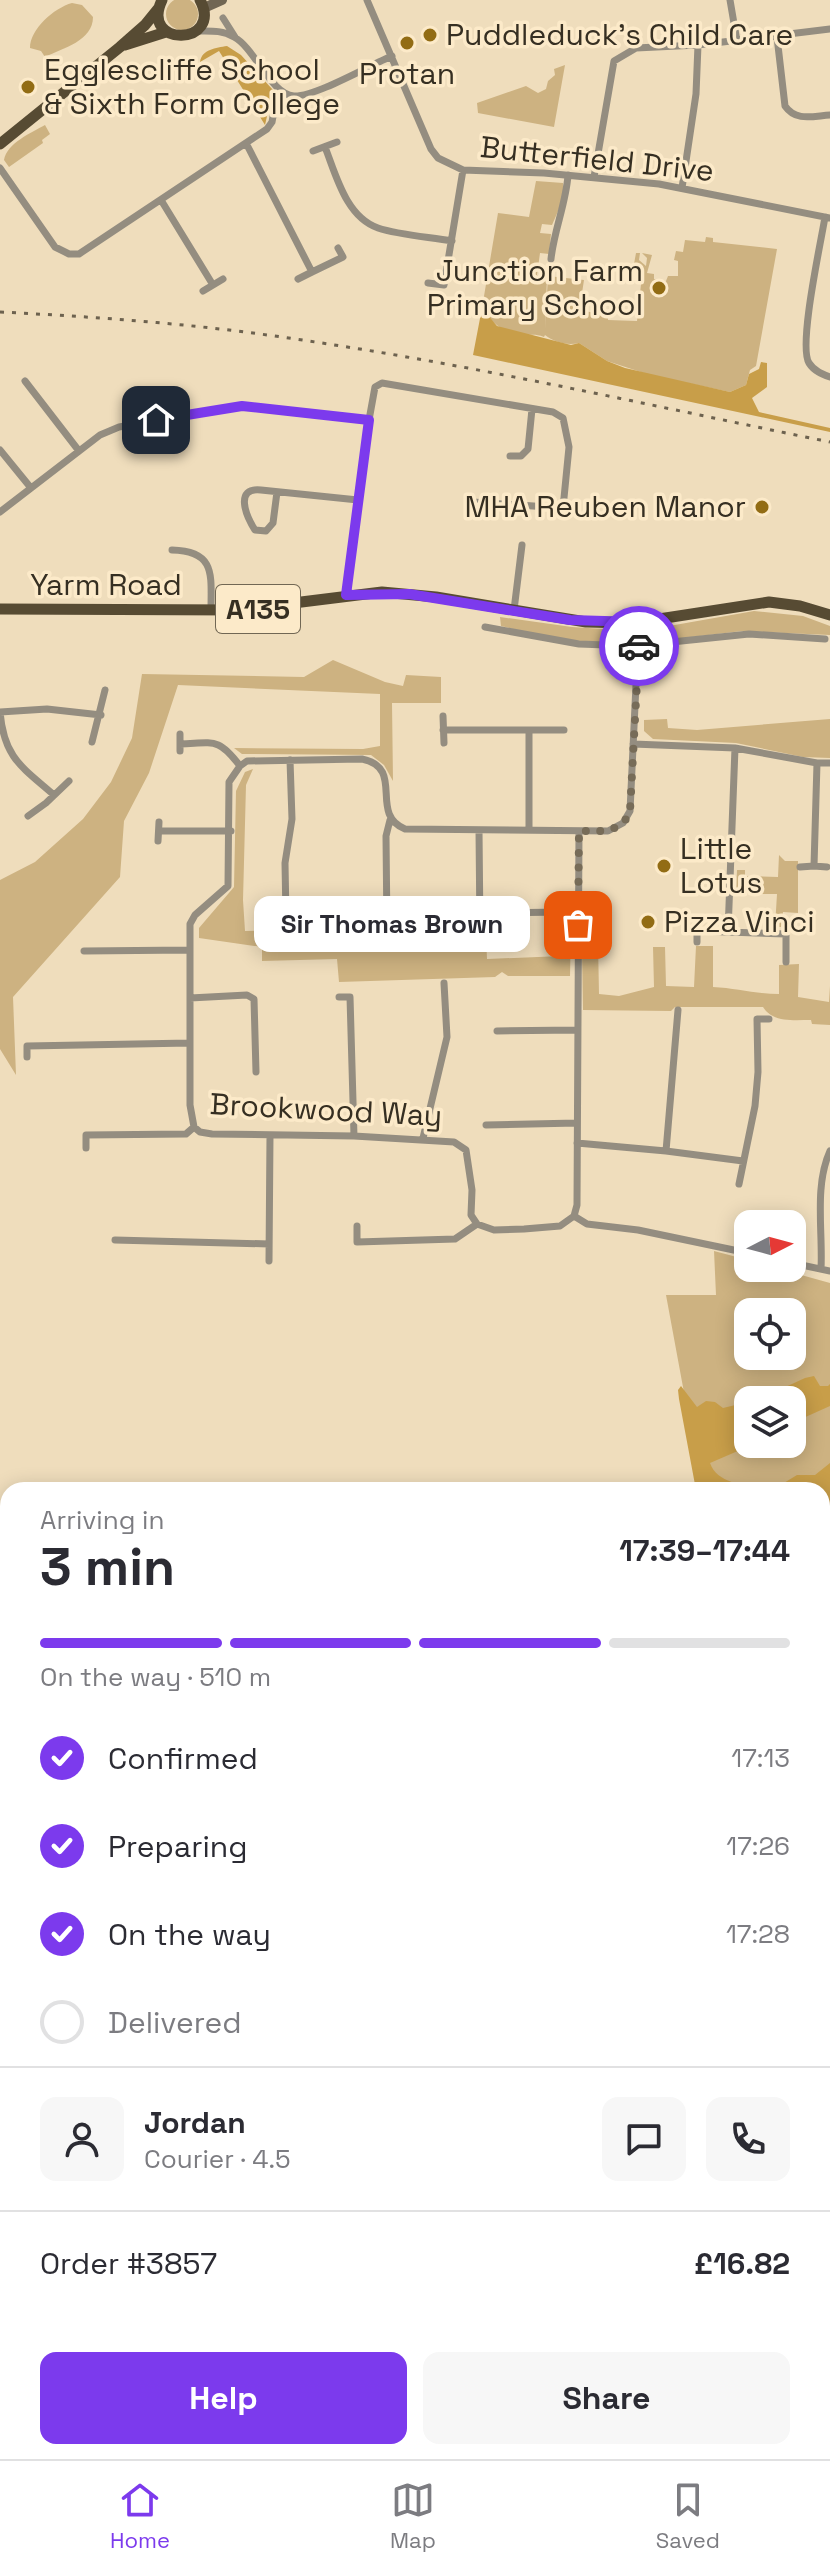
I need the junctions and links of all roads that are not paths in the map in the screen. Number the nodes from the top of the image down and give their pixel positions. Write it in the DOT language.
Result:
graph roads {
  1 [pos="222,0"];
  2 [pos="367,0"];
  3 [pos="730,0"];
  4 [pos="160,2"];
  5 [pos="203,8"];
  6 [pos="223,18"];
  7 [pos="830,29"];
  8 [pos="218,30"];
  9 [pos="197,31"];
  10 [pos="166,32"];
  11 [pos="235,37"];
  12 [pos="777,37"];
  13 [pos="737,41"];
  14 [pos="698,45"];
  15 [pos="120,47"];
  16 [pos="392,56"];
  17 [pos="278,89"];
  18 [pos="830,115"];
  19 [pos="337,142"];
  20 [pos="246,143"];
  21 [pos="0,144"];
  22 [pos="325,147"];
  23 [pos="313,151"];
  24 [pos="0,168"];
  25 [pos="463,170"];
  26 [pos="568,175"];
  27 [pos="594,177"];
  28 [pos="4,182"];
  29 [pos="682,188"];
  30 [pos="161,200"];
  31 [pos="827,217"];
  32 [pos="543,228"];
  33 [pos="555,230"];
  34 [pos="452,241"];
  35 [pos="338,248"];
  36 [pos="352,254"];
  37 [pos="343,257"];
  38 [pos="551,259"];
  39 [pos="312,272"];
  40 [pos="223,279"];
  41 [pos="298,279"];
  42 [pos="428,283"];
  43 [pos="213,285"];
  44 [pos="203,291"];
  45 [pos="830,377"];
  46 [pos="25,381"];
  47 [pos="532,409"];
  48 [pos="369,420"];
  49 [pos="0,450"];
  50 [pos="79,451"];
  51 [pos="510,456"];
  52 [pos="31,488"];
  53 [pos="277,492"];
  54 [pos="358,500"];
  55 [pos="473,502"];
  56 [pos="0,512"];
  57 [pos="522,545"];
  58 [pos="172,550"];
  59 [pos="346,595"];
  60 [pos="0,609"];
  61 [pos="211,610"];
  62 [pos="514,610"];
  63 [pos="830,615"];
  64 [pos="639,622"];
  65 [pos="485,627"];
  66 [pos="825,639"];
  67 [pos="639,647"];
  68 [pos="105,690"];
  69 [pos="0,712"];
  70 [pos="101,715"];
  71 [pos="443,716"];
  72 [pos="443,730"];
  73 [pos="529,730"];
  74 [pos="564,730"];
  75 [pos="180,734"];
  76 [pos="92,742"];
  77 [pos="444,743"];
  78 [pos="633,744"];
  79 [pos="735,748"];
  80 [pos="290,760"];
  81 [pos="817,763"];
  82 [pos="830,763"];
  83 [pos="240,766"];
  84 [pos="69,781"];
  85 [pos="54,795"];
  86 [pos="28,816"];
  87 [pos="159,822"];
  88 [pos="393,823"];
  89 [pos="479,830"];
  90 [pos="529,830"];
  91 [pos="159,831"];
  92 [pos="231,831"];
  93 [pos="579,831"];
  94 [pos="158,841"];
  95 [pos="814,866"];
  96 [pos="800,867"];
  97 [pos="827,867"];
  98 [pos="565,899"];
  99 [pos="565,912"];
  100 [pos="480,913"];
  101 [pos="286,917"];
  102 [pos="566,925"];
  103 [pos="387,931"];
  104 [pos="480,932"];
  105 [pos="728,932"];
  106 [pos="99,941"];
  107 [pos="697,942"];
  108 [pos="189,950"];
  109 [pos="84,951"];
  110 [pos="99,951"];
  111 [pos="786,962"];
  112 [pos="444,983"];
  113 [pos="339,997"];
  114 [pos="190,998"];
  115 [pos="678,1010"];
  116 [pos="769,1019"];
  117 [pos="666,1021"];
  118 [pos="677,1023"];
  119 [pos="577,1030"];
  120 [pos="497,1031"];
  121 [pos="190,1043"];
  122 [pos="27,1057"];
  123 [pos="256,1072"];
  124 [pos="577,1123"];
  125 [pos="486,1125"];
  126 [pos="194,1127"];
  127 [pos="270,1135"];
  128 [pos="354,1136"];
  129 [pos="423,1138"];
  130 [pos="577,1143"];
  131 [pos="86,1148"];
  132 [pos="666,1151"];
  133 [pos="830,1151"];
  134 [pos="743,1161"];
  135 [pos="739,1184"];
  136 [pos="826,1191"];
  137 [pos="574,1216"];
  138 [pos="477,1224"];
  139 [pos="357,1226"];
  140 [pos="126,1229"];
  141 [pos="115,1240"];
  142 [pos="125,1240"];
  143 [pos="269,1244"];
  144 [pos="734,1250"];
  145 [pos="269,1261"];
  146 [pos="806,1266"];
  147 [pos="821,1269"];
  148 [pos="830,1271"];
  1 -- 5 [label="street"];
  2 -- 16 [label="street, Butterfield Drive"];
  3 -- 13 [label="street"];
  4 -- 10 [label="main road"];
  4 -- 15 [label="main road"];
  5 -- 8 [label="street"];
  5 -- 9 [label="main road"];
  6 -- 11 [label="street"];
  7 -- 12 [label="street"];
  8 -- 9 [label="street"];
  8 -- 11 [label="street"];
  9 -- 10 [label="main road"];
  10 -- 15 [label="main road"];
  11 -- 17 [label="street"];
  12 -- 13 [label="street"];
  12 -- 18 [label="street"];
  13 -- 14 [label="street"];
  14 -- 27 [label="street"];
  14 -- 29 [label="street"];
  15 -- 21 [label="main road"];
  16 -- 17 [label="street"];
  16 -- 25 [label="street, Butterfield Drive"];
  17 -- 20 [label="street"];
  19 -- 22 [label="street"];
  20 -- 30 [label="street"];
  20 -- 39 [label="street"];
  22 -- 23 [label="street"];
  22 -- 34 [label="street"];
  24 -- 28 [label="street"];
  25 -- 26 [label="street, Butterfield Drive"];
  25 -- 34 [label="street"];
  26 -- 27 [label="street, Butterfield Drive"];
  26 -- 33 [label="street"];
  27 -- 29 [label="street, Butterfield Drive"];
  28 -- 30 [label="street"];
  29 -- 31 [label="street, Butterfield Drive"];
  30 -- 43 [label="street"];
  31 -- 45 [label="street"];
  32 -- 33 [label="street"];
  33 -- 38 [label="street"];
  34 -- 42 [label="street"];
  35 -- 37 [label="street"];
  36 -- 37 [label="street"];
  37 -- 39 [label="street"];
  39 -- 41 [label="street"];
  40 -- 43 [label="street"];
  43 -- 44 [label="street"];
  46 -- 50 [label="street"];
  47 -- 48 [label="street"];
  47 -- 51 [label="street"];
  47 -- 55 [label="street"];
  48 -- 50 [label="street"];
  48 -- 54 [label="street"];
  49 -- 52 [label="street"];
  50 -- 52 [label="street"];
  52 -- 56 [label="street"];
  53 -- 53 [label="street"];
  53 -- 54 [label="street"];
  54 -- 59 [label="street"];
  57 -- 62 [label="street"];
  58 -- 61 [label="street"];
  59 -- 61 [label="main road, Yarm Road / A135"];
  59 -- 62 [label="main road, Yarm Road / A135"];
  60 -- 61 [label="main road, Yarm Road / A135"];
  62 -- 64 [label="main road, Yarm Road / A135"];
  63 -- 64 [label="main road, Yarm Road / A135"];
  64 -- 67 [label="street"];
  65 -- 67 [label="street"];
  66 -- 67 [label="street"];
  67 -- 78 [label="street"];
  68 -- 70 [label="street"];
  69 -- 70 [label="street"];
  69 -- 85 [label="street"];
  70 -- 76 [label="street"];
  71 -- 72 [label="street"];
  72 -- 73 [label="street"];
  72 -- 77 [label="street"];
  73 -- 74 [label="street"];
  73 -- 90 [label="street"];
  75 -- 83 [label="street"];
  78 -- 79 [label="street"];
  78 -- 93 [label="street"];
  79 -- 81 [label="street"];
  79 -- 105 [label="street"];
  80 -- 83 [label="street"];
  80 -- 88 [label="street"];
  80 -- 101 [label="street"];
  81 -- 82 [label="street"];
  81 -- 95 [label="street"];
  83 -- 92 [label="street"];
  84 -- 85 [label="street"];
  85 -- 86 [label="street"];
  87 -- 91 [label="street"];
  88 -- 89 [label="street"];
  88 -- 103 [label="street"];
  89 -- 90 [label="street"];
  89 -- 100 [label="street"];
  90 -- 93 [label="street"];
  91 -- 92 [label="street"];
  91 -- 94 [label="street"];
  92 -- 108 [label="street"];
  93 -- 119 [label="street"];
  95 -- 96 [label="street"];
  95 -- 97 [label="street"];
  98 -- 99 [label="street"];
  99 -- 100 [label="street"];
  99 -- 102 [label="street"];
  100 -- 104 [label="street"];
  105 -- 107 [label="street"];
  105 -- 111 [label="street"];
  106 -- 110 [label="street"];
  108 -- 110 [label="street"];
  108 -- 114 [label="street"];
  109 -- 110 [label="street"];
  112 -- 129 [label="street"];
  113 -- 128 [label="street"];
  114 -- 121 [label="street"];
  114 -- 123 [label="street"];
  115 -- 118 [label="street"];
  116 -- 134 [label="street"];
  117 -- 118 [label="street"];
  118 -- 132 [label="street"];
  119 -- 120 [label="street"];
  119 -- 124 [label="street"];
  121 -- 122 [label="street"];
  121 -- 126 [label="street"];
  124 -- 125 [label="street"];
  124 -- 130 [label="street"];
  126 -- 127 [label="street, Brookwood Way"];
  126 -- 131 [label="street"];
  127 -- 128 [label="street, Brookwood Way"];
  127 -- 143 [label="street"];
  128 -- 129 [label="street, Brookwood Way"];
  129 -- 138 [label="street, Brookwood Way"];
  130 -- 132 [label="street"];
  130 -- 137 [label="street"];
  132 -- 134 [label="street"];
  133 -- 136 [label="street"];
  134 -- 135 [label="street"];
  136 -- 147 [label="street"];
  137 -- 138 [label="street"];
  137 -- 144 [label="street"];
  138 -- 139 [label="street"];
  140 -- 142 [label="street"];
  141 -- 142 [label="street"];
  142 -- 143 [label="street"];
  143 -- 145 [label="street"];
  146 -- 147 [label="street"];
  147 -- 148 [label="street"];
}
